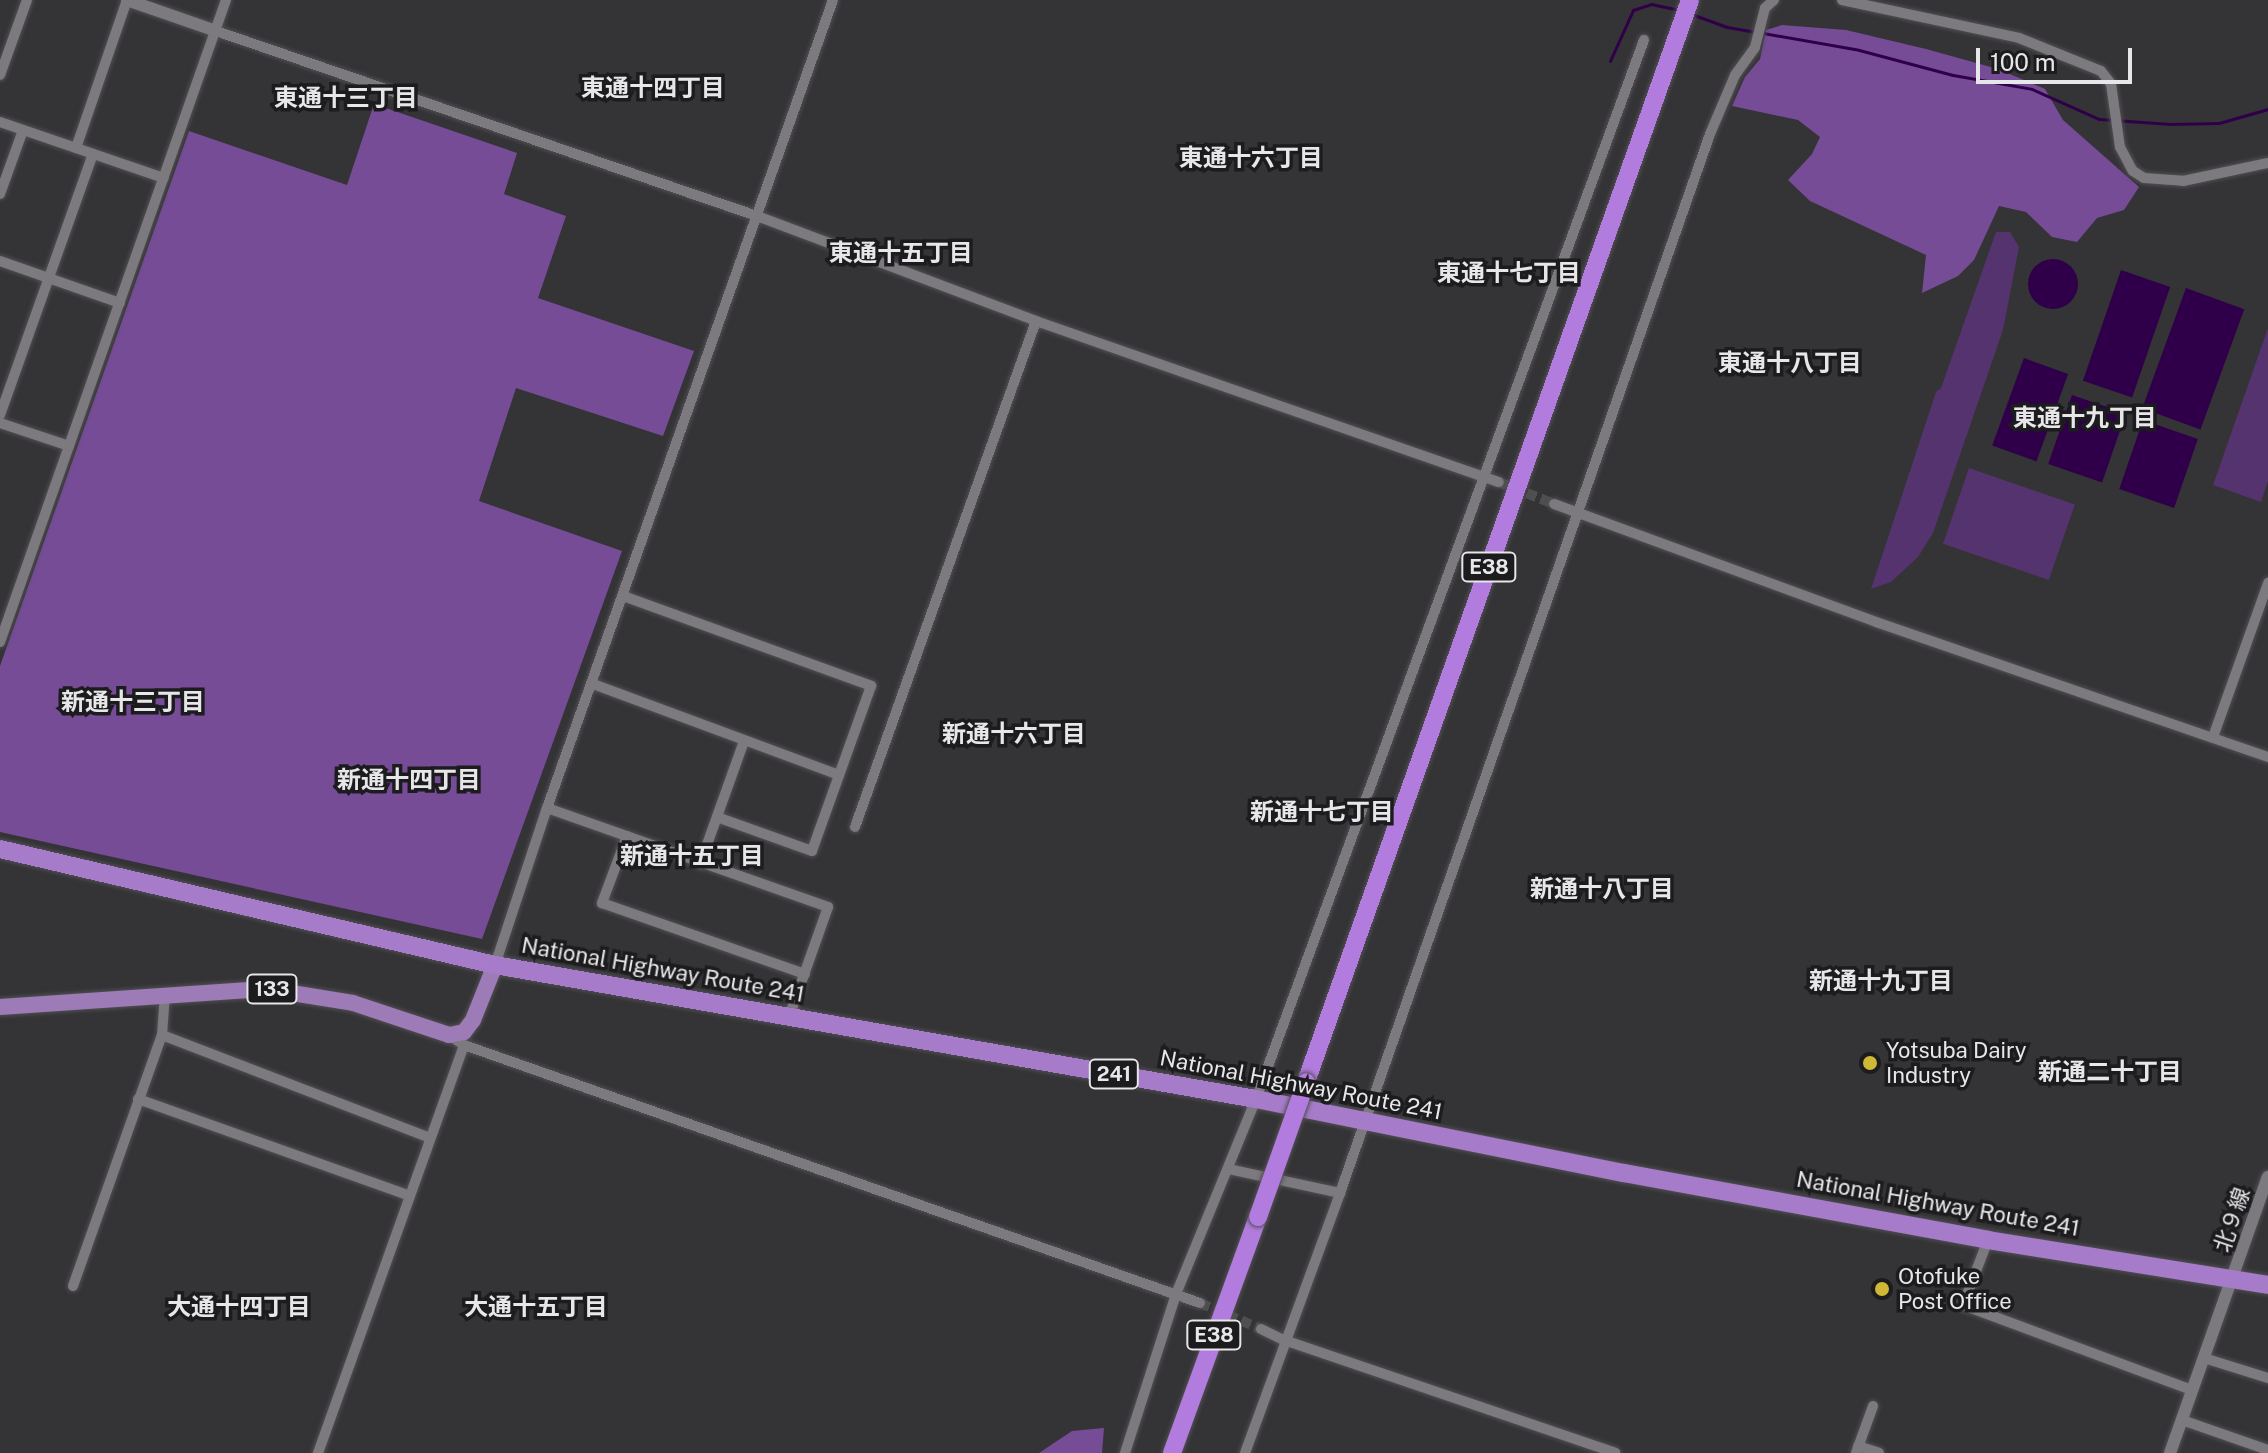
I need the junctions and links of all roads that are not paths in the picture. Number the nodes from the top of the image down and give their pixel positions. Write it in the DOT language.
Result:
graph roads {
  1 [pos="27,0"];
  2 [pos="127,0"];
  3 [pos="226,0"];
  4 [pos="833,0"];
  5 [pos="1690,0"];
  6 [pos="1774,0"];
  7 [pos="1842,0"];
  8 [pos="216,31"];
  9 [pos="1644,40"];
  10 [pos="0,75"];
  11 [pos="0,122"];
  12 [pos="23,130"];
  13 [pos="76,148"];
  14 [pos="93,154"];
  15 [pos="2268,163"];
  16 [pos="164,178"];
  17 [pos="0,194"];
  18 [pos="757,216"];
  19 [pos="0,261"];
  20 [pos="49,278"];
  21 [pos="120,303"];
  22 [pos="1036,321"];
  23 [pos="0,415"];
  24 [pos="0,423"];
  25 [pos="69,446"];
  26 [pos="1484,477"];
  27 [pos="1499,482"];
  28 [pos="1554,504"];
  29 [pos="1578,513"];
  30 [pos="2268,583"];
  31 [pos="623,596"];
  32 [pos="0,642"];
  33 [pos="593,684"];
  34 [pos="2213,737"];
  35 [pos="744,741"];
  36 [pos="2268,757"];
  37 [pos="839,775"];
  38 [pos="547,808"];
  39 [pos="717,817"];
  40 [pos="855,827"];
  41 [pos="627,836"];
  42 [pos="0,849"];
  43 [pos="700,864"];
  44 [pos="495,965"];
  45 [pos="805,974"];
  46 [pos="165,994"];
  47 [pos="0,1007"];
  48 [pos="789,1017"];
  49 [pos="162,1035"];
  50 [pos="449,1035"];
  51 [pos="464,1045"];
  52 [pos="138,1099"];
  53 [pos="1256,1099"];
  54 [pos="1364,1121"];
  55 [pos="430,1138"];
  56 [pos="1228,1169"];
  57 [pos="2268,1177"];
  58 [pos="1340,1193"];
  59 [pos="408,1195"];
  60 [pos="1258,1217"];
  61 [pos="1988,1240"];
  62 [pos="2233,1277"];
  63 [pos="2268,1285"];
  64 [pos="73,1286"];
  65 [pos="1176,1294"];
  66 [pos="1200,1303"];
  67 [pos="1261,1329"];
  68 [pos="1284,1340"];
  69 [pos="2204,1358"];
  70 [pos="2268,1378"];
  71 [pos="2192,1390"];
  72 [pos="1873,1406"];
  73 [pos="2182,1420"];
  74 [pos="1857,1449"];
  75 [pos="2268,1450"];
  76 [pos="318,1453"];
  77 [pos="1125,1453"];
  78 [pos="1172,1453"];
  79 [pos="1184,1453"];
  80 [pos="1245,1453"];
  81 [pos="1615,1453"];
  82 [pos="1879,1453"];
  83 [pos="2170,1453"];
  1 -- 10 [label="street"];
  2 -- 8 [label="street"];
  2 -- 13 [label="street"];
  3 -- 8 [label="street"];
  4 -- 18 [label="street"];
  5 -- 60 [label="highway, E38, bridge"];
  6 -- 29 [label="street"];
  7 -- 15 [label="street"];
  8 -- 16 [label="street"];
  8 -- 18 [label="street"];
  9 -- 26 [label="street"];
  11 -- 12 [label="street"];
  12 -- 13 [label="street"];
  12 -- 17 [label="street"];
  13 -- 14 [label="street"];
  14 -- 16 [label="street"];
  14 -- 20 [label="street"];
  16 -- 21 [label="street"];
  18 -- 22 [label="street"];
  18 -- 31 [label="street"];
  19 -- 20 [label="street"];
  20 -- 21 [label="street"];
  20 -- 23 [label="street"];
  21 -- 25 [label="street"];
  22 -- 26 [label="street"];
  22 -- 40 [label="street"];
  24 -- 25 [label="street"];
  25 -- 32 [label="street"];
  26 -- 27 [label="street"];
  26 -- 53 [label="street"];
  28 -- 29 [label="street"];
  29 -- 34 [label="street"];
  29 -- 54 [label="street"];
  30 -- 34 [label="street"];
  31 -- 33 [label="street"];
  31 -- 37 [label="street"];
  33 -- 35 [label="street"];
  33 -- 38 [label="street"];
  34 -- 36 [label="street"];
  35 -- 37 [label="street"];
  35 -- 39 [label="street"];
  37 -- 39 [label="street"];
  38 -- 41 [label="street"];
  38 -- 44 [label="street"];
  39 -- 43 [label="street"];
  41 -- 43 [label="street"];
  41 -- 45 [label="street"];
  42 -- 44 [label="highway, National Highway Route 241 / 241"];
  43 -- 45 [label="street"];
  44 -- 48 [label="highway, National Highway Route 241 / 241"];
  44 -- 50 [label="main road"];
  45 -- 48 [label="street"];
  46 -- 47 [label="main road, 133"];
  46 -- 49 [label="street"];
  46 -- 50 [label="main road, 133"];
  48 -- 53 [label="highway, National Highway Route 241 / 241"];
  49 -- 52 [label="street"];
  49 -- 55 [label="street"];
  50 -- 51 [label="street"];
  51 -- 55 [label="street"];
  51 -- 65 [label="street"];
  52 -- 59 [label="street"];
  52 -- 64 [label="street"];
  53 -- 54 [label="highway, National Highway Route 241 / 241"];
  53 -- 56 [label="street"];
  54 -- 58 [label="street"];
  54 -- 61 [label="highway, National Highway Route 241 / 241"];
  55 -- 59 [label="street"];
  56 -- 58 [label="street"];
  56 -- 65 [label="street"];
  57 -- 62 [label="street, 北９線"];
  58 -- 68 [label="street"];
  59 -- 76 [label="street"];
  60 -- 78 [label="highway, E38"];
  60 -- 79 [label="highway, E38"];
  61 -- 62 [label="highway, National Highway Route 241 / 241"];
  61 -- 71 [label="street"];
  62 -- 63 [label="highway, National Highway Route 241 / 241"];
  62 -- 69 [label="street, 北９線"];
  65 -- 66 [label="street"];
  65 -- 77 [label="street"];
  67 -- 68 [label="street"];
  68 -- 80 [label="street"];
  68 -- 81 [label="street"];
  69 -- 70 [label="street"];
  69 -- 71 [label="street, 北９線"];
  71 -- 73 [label="street, 北９線"];
  72 -- 74 [label="street"];
  73 -- 75 [label="street"];
  73 -- 83 [label="street, 北９線"];
  74 -- 82 [label="street"];
}
